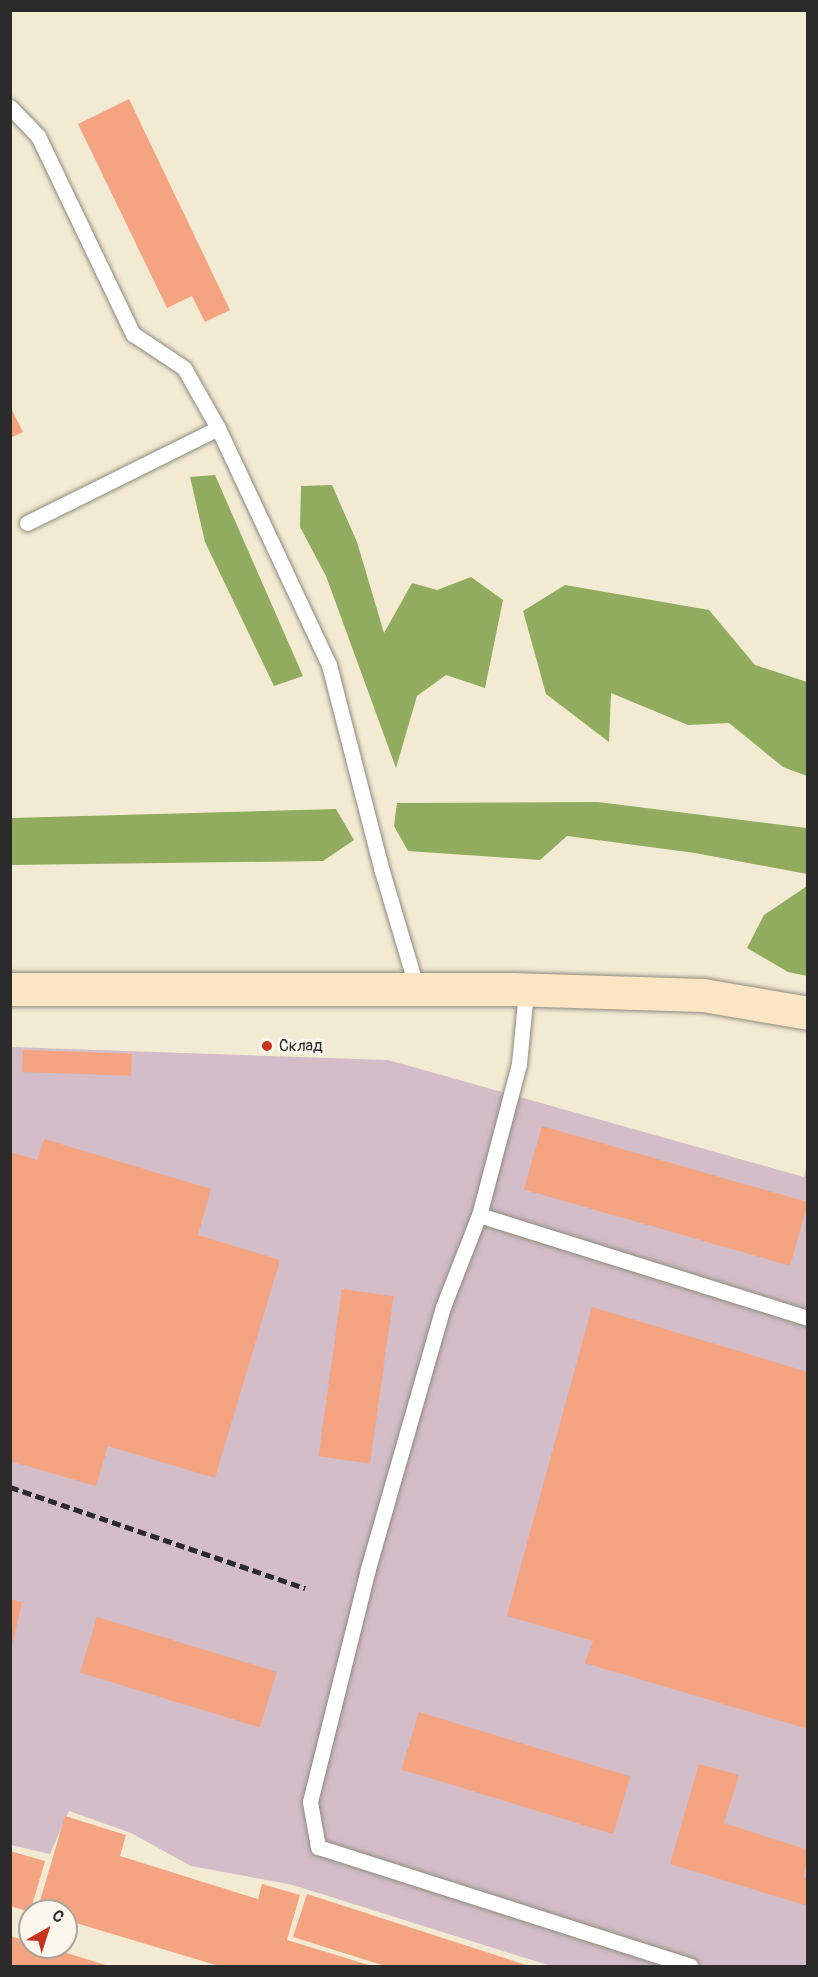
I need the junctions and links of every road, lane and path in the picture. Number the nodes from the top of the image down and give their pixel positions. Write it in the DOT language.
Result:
graph roads {
  1 [pos="10,107"];
  2 [pos="218,428"];
  3 [pos="27,523"];
  4 [pos="10,989"];
  5 [pos="417,989"];
  6 [pos="526,991"];
  7 [pos="807,1013"];
  8 [pos="479,1215"];
  9 [pos="807,1318"];
  10 [pos="690,1966"];
  1 -- 2 [label="lane"];
  2 -- 3 [label="lane"];
  2 -- 5 [label="lane"];
  4 -- 5 [label="street"];
  5 -- 6 [label="street"];
  6 -- 7 [label="street"];
  6 -- 8 [label="lane"];
  8 -- 9 [label="lane"];
  8 -- 10 [label="lane"];
}
